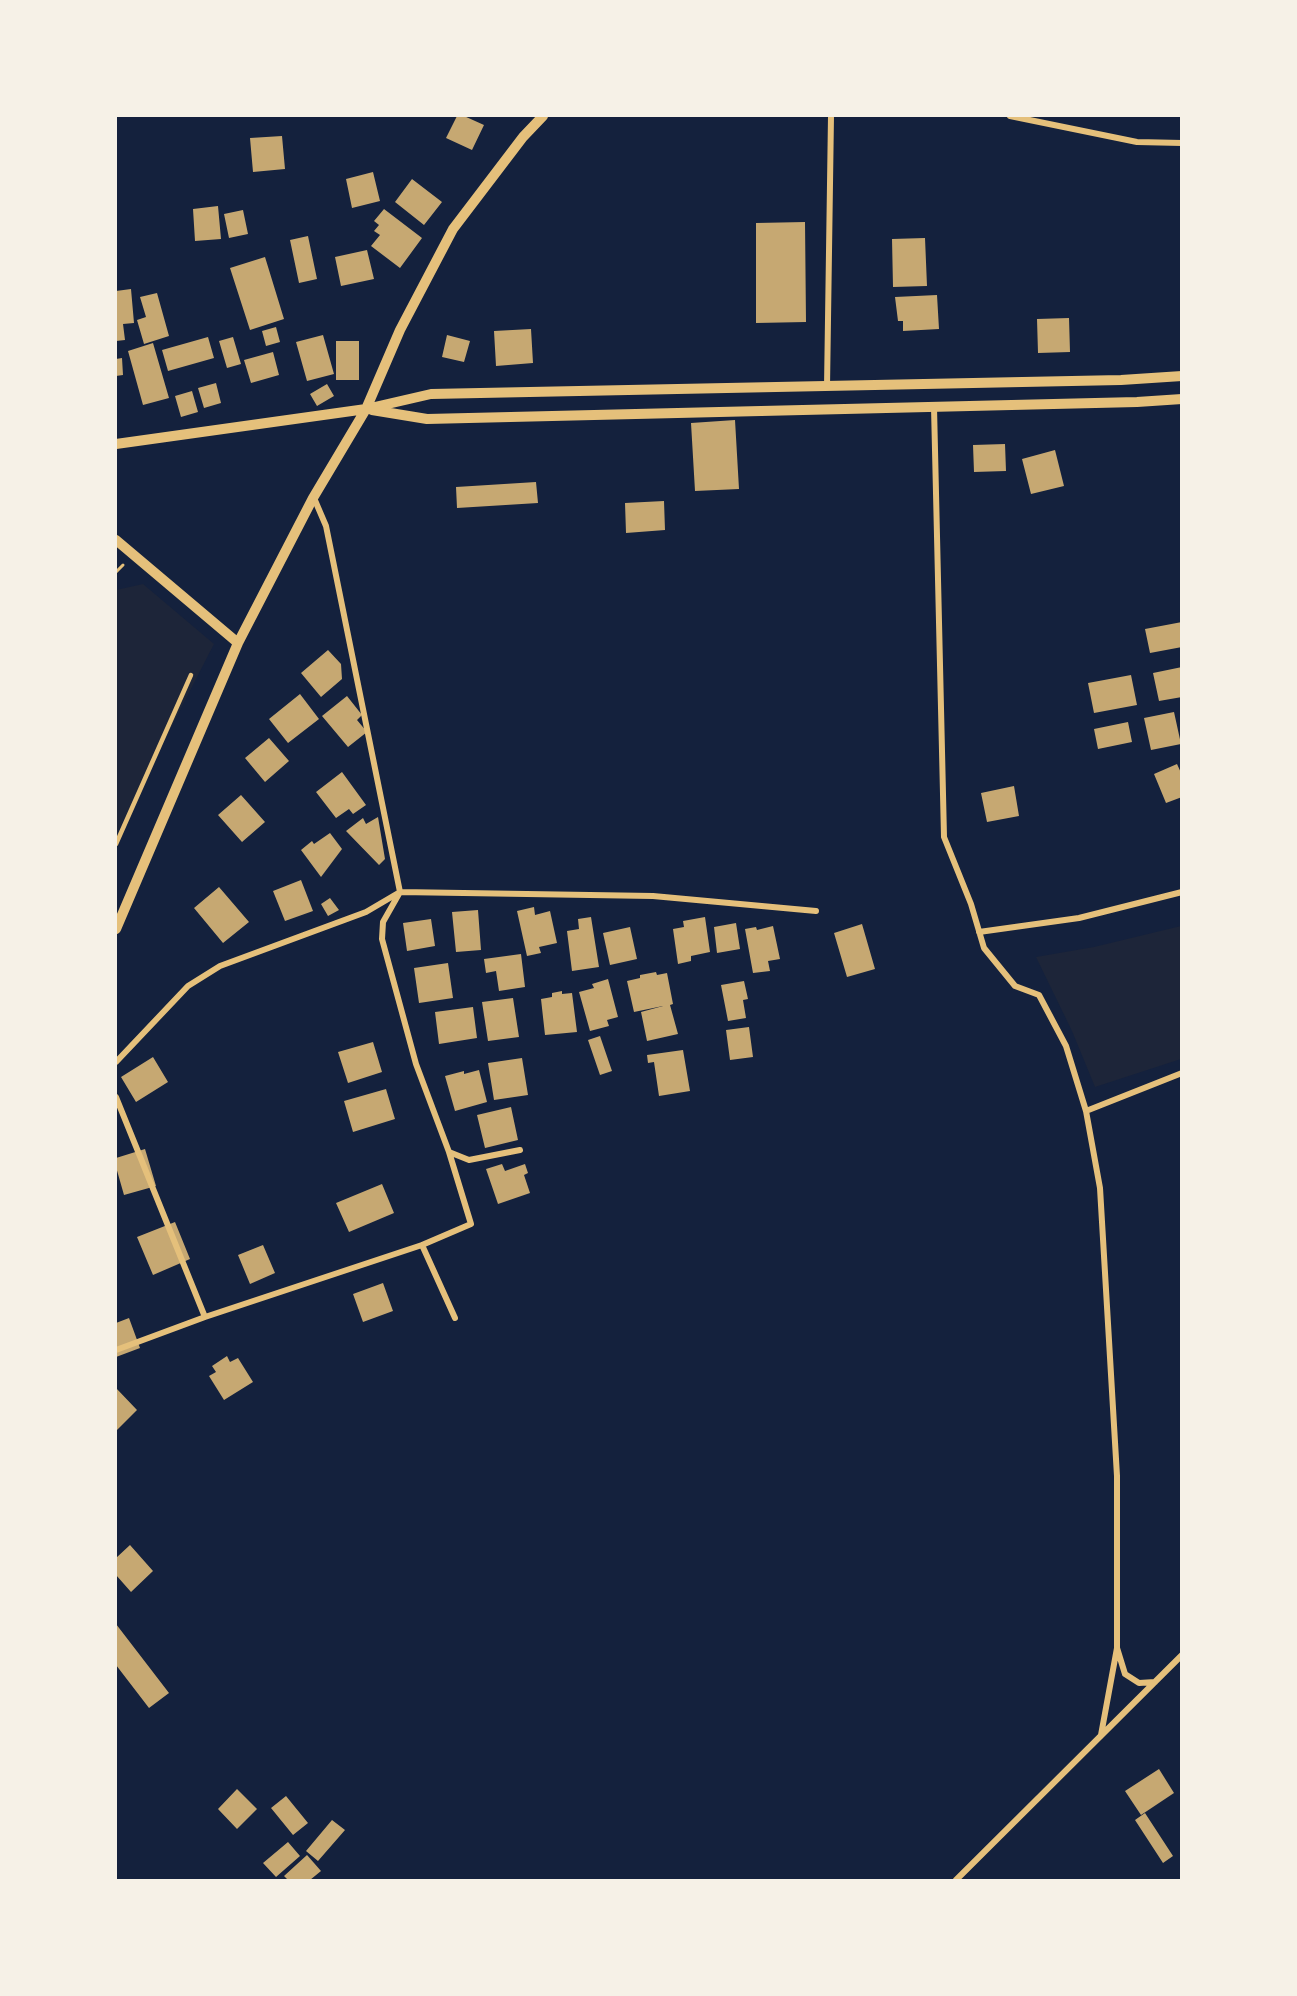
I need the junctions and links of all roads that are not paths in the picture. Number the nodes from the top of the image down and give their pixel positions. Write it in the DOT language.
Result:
graph roads {
  1 [pos="543,116"];
  2 [pos="831,116"];
  3 [pos="1010,116"];
  4 [pos="1182,143"];
  5 [pos="1182,376"];
  6 [pos="827,387"];
  7 [pos="1182,399"];
  8 [pos="934,407"];
  9 [pos="366,409"];
  10 [pos="116,444"];
  11 [pos="313,498"];
  12 [pos="116,540"];
  13 [pos="238,643"];
  14 [pos="191,675"];
  15 [pos="116,844"];
  16 [pos="400,892"];
  17 [pos="1182,892"];
  18 [pos="816,911"];
  19 [pos="116,929"];
  20 [pos="979,932"];
  21 [pos="116,1062"];
  22 [pos="1182,1073"];
  23 [pos="116,1097"];
  24 [pos="1086,1111"];
  25 [pos="520,1150"];
  26 [pos="449,1152"];
  27 [pos="422,1245"];
  28 [pos="206,1317"];
  29 [pos="455,1318"];
  30 [pos="116,1350"];
  31 [pos="1117,1648"];
  32 [pos="1182,1655"];
  33 [pos="1155,1682"];
  34 [pos="1101,1736"];
  35 [pos="956,1881"];
  1 -- 9 [label="street"];
  2 -- 6 [label="street"];
  3 -- 4 [label="street"];
  5 -- 6 [label="street"];
  6 -- 9 [label="street"];
  7 -- 8 [label="street"];
  8 -- 9 [label="street"];
  8 -- 20 [label="street"];
  9 -- 10 [label="street"];
  9 -- 11 [label="street"];
  11 -- 13 [label="street"];
  11 -- 16 [label="street"];
  12 -- 13 [label="street"];
  13 -- 19 [label="street"];
  14 -- 15 [label="lane"];
  16 -- 18 [label="street"];
  16 -- 21 [label="street"];
  16 -- 26 [label="street"];
  17 -- 20 [label="street"];
  20 -- 24 [label="street"];
  22 -- 24 [label="street"];
  23 -- 28 [label="street"];
  24 -- 31 [label="street"];
  25 -- 26 [label="street"];
  26 -- 27 [label="street"];
  27 -- 28 [label="street"];
  27 -- 29 [label="street"];
  28 -- 30 [label="street"];
  31 -- 33 [label="street"];
  31 -- 34 [label="street"];
  32 -- 33 [label="street"];
  33 -- 34 [label="street"];
  34 -- 35 [label="street"];
}
